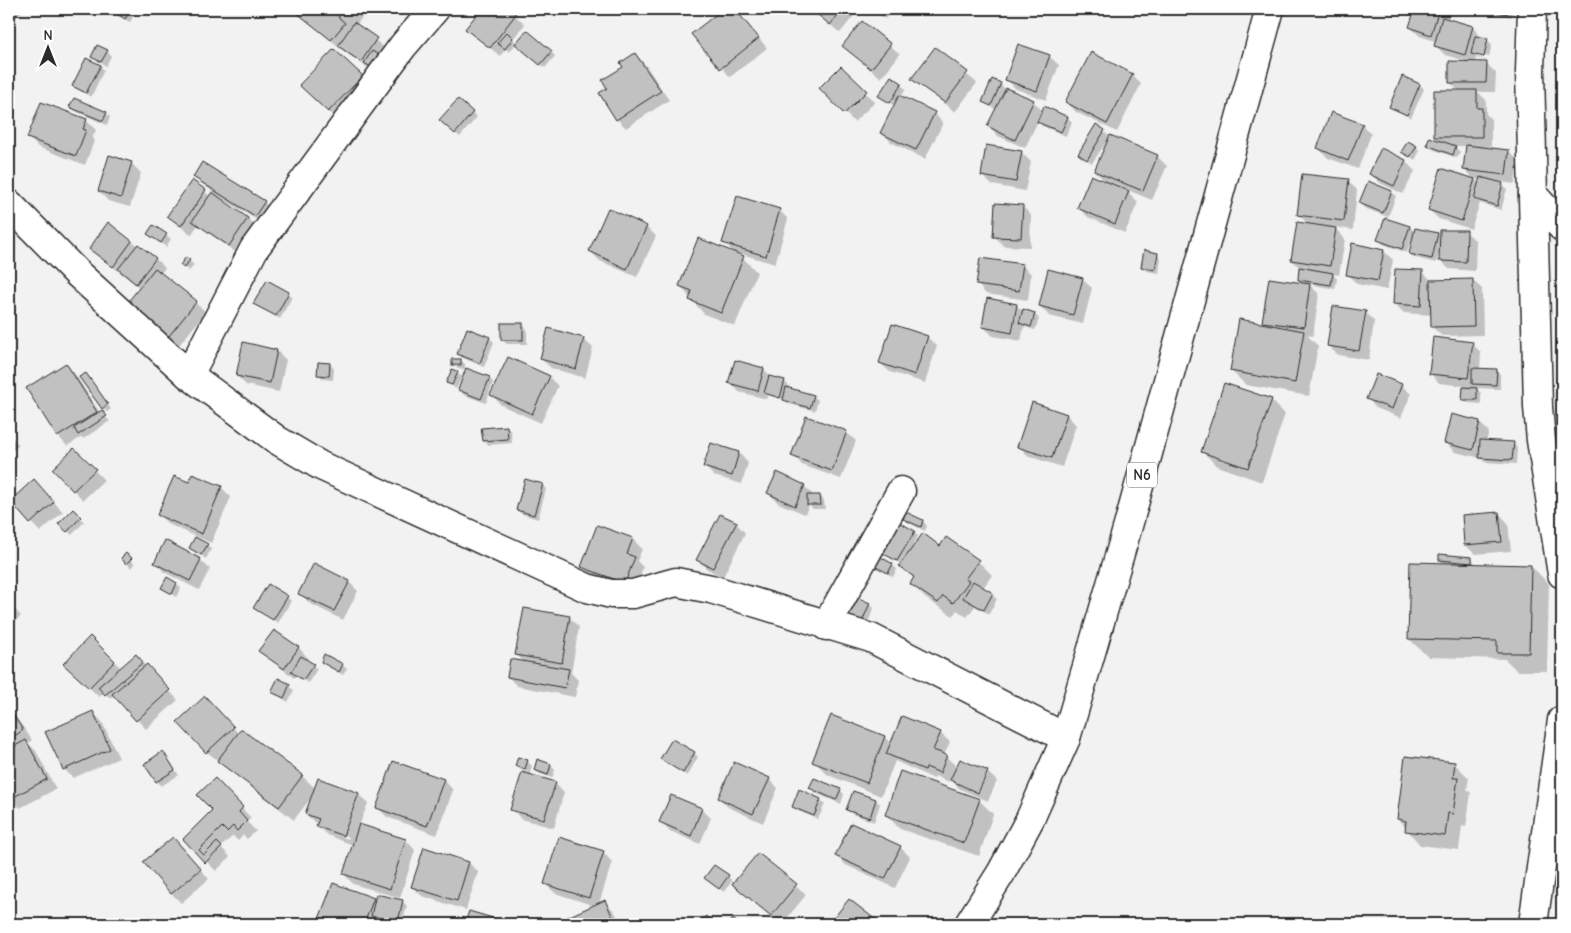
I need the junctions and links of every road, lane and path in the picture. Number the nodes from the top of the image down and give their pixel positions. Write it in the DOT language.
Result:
graph roads {
  1 [pos="435,9"];
  2 [pos="1270,9"];
  3 [pos="1532,9"];
  4 [pos="1533,195"];
  5 [pos="9,204"];
  6 [pos="1562,227"];
  7 [pos="189,375"];
  8 [pos="901,490"];
  9 [pos="1562,574"];
  10 [pos="826,626"];
  11 [pos="1562,720"];
  12 [pos="1066,738"];
  13 [pos="969,924"];
  14 [pos="1533,924"];
  1 -- 7 [label="main road"];
  2 -- 12 [label="main road, N6"];
  3 -- 4 [label="main road"];
  4 -- 6 [label="main road"];
  4 -- 9 [label="main road"];
  5 -- 7 [label="main road"];
  7 -- 10 [label="main road"];
  8 -- 10 [label="main road"];
  10 -- 12 [label="main road"];
  11 -- 14 [label="main road"];
  12 -- 13 [label="main road, N6"];
}
